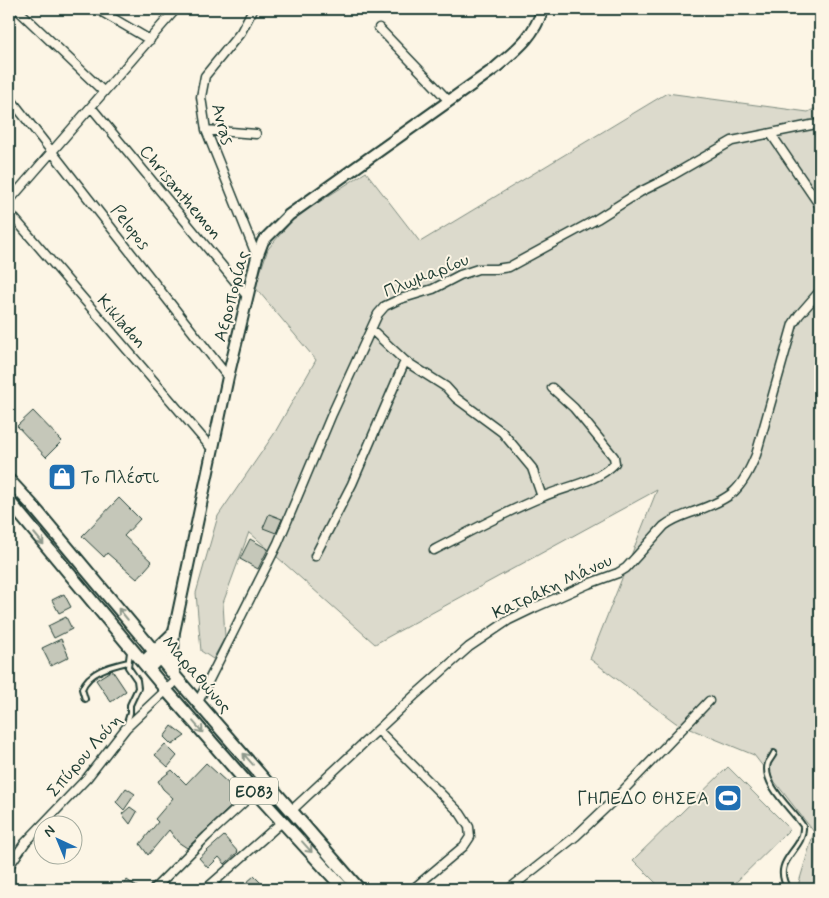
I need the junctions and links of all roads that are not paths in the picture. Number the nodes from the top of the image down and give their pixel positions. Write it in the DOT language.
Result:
graph roads {
  1 [pos="17,9"];
  2 [pos="97,9"];
  3 [pos="176,9"];
  4 [pos="253,9"];
  5 [pos="543,9"];
  6 [pos="380,28"];
  7 [pos="150,40"];
  8 [pos="104,92"];
  9 [pos="9,97"];
  10 [pos="448,102"];
  11 [pos="91,107"];
  12 [pos="820,124"];
  13 [pos="206,130"];
  14 [pos="256,134"];
  15 [pos="771,134"];
  16 [pos="53,152"];
  17 [pos="9,201"];
  18 [pos="820,206"];
  19 [pos="9,212"];
  20 [pos="257,257"];
  21 [pos="820,291"];
  22 [pos="247,296"];
  23 [pos="371,329"];
  24 [pos="405,362"];
  25 [pos="228,377"];
  26 [pos="552,388"];
  27 [pos="213,450"];
  28 [pos="9,480"];
  29 [pos="542,497"];
  30 [pos="9,501"];
  31 [pos="434,550"];
  32 [pos="315,556"];
  33 [pos="174,632"];
  34 [pos="173,644"];
  35 [pos="130,647"];
  36 [pos="157,655"];
  37 [pos="128,662"];
  38 [pos="146,665"];
  39 [pos="176,677"];
  40 [pos="166,690"];
  41 [pos="86,699"];
  42 [pos="710,701"];
  43 [pos="198,702"];
  44 [pos="126,728"];
  45 [pos="378,730"];
  46 [pos="774,753"];
  47 [pos="255,792"];
  48 [pos="292,811"];
  49 [pos="283,821"];
  50 [pos="9,866"];
  51 [pos="207,888"];
  52 [pos="154,889"];
  53 [pos="344,889"];
  54 [pos="359,889"];
  55 [pos="413,889"];
  56 [pos="509,889"];
  57 [pos="788,889"];
  1 -- 8 [label="street"];
  2 -- 7 [label="street"];
  3 -- 7 [label="street"];
  4 -- 13 [label="street, Avras"];
  5 -- 10 [label="street, Αεροπορίας"];
  6 -- 10 [label="street"];
  7 -- 8 [label="street"];
  8 -- 11 [label="street"];
  9 -- 16 [label="street, Pelopos"];
  10 -- 20 [label="street, Αεροπορίας"];
  11 -- 16 [label="street"];
  11 -- 22 [label="street, Chrisanthemon"];
  12 -- 15 [label="street, Πλωμαρίου"];
  13 -- 14 [label="street"];
  13 -- 20 [label="street, Avras"];
  15 -- 18 [label="street"];
  15 -- 23 [label="street, Πλωμαρίου"];
  16 -- 17 [label="street"];
  16 -- 25 [label="street, Pelopos"];
  19 -- 27 [label="street, Kikladon"];
  20 -- 22 [label="street, Αεροπορίας"];
  21 -- 45 [label="street, Κατράκη Μάνου"];
  22 -- 25 [label="street, Αεροπορίας"];
  23 -- 24 [label="street"];
  23 -- 43 [label="street, Πλωμαρίου"];
  24 -- 29 [label="street"];
  24 -- 32 [label="street"];
  25 -- 27 [label="street, Αεροπορίας"];
  26 -- 29 [label="street"];
  27 -- 33 [label="street, Αεροπορίας"];
  36 -- 28 [label="main road, Μαραθώνος / ΕΟ83, one-way"];
  29 -- 31 [label="street"];
  30 -- 35 [label="main road, Μαραθώνος / ΕΟ83, one-way"];
  33 -- 34 [label="street, Αεροπορίας"];
  33 -- 36 [label="street"];
  34 -- 36 [label="street"];
  34 -- 39 [label="main road"];
  35 -- 37 [label="lane"];
  35 -- 38 [label="main road, Μαραθώνος / ΕΟ83"];
  36 -- 38 [label="street"];
  36 -- 39 [label="main road, Μαραθώνος / ΕΟ83"];
  37 -- 41 [label="lane"];
  37 -- 44 [label="lane"];
  38 -- 40 [label="main road, Μαραθώνος / ΕΟ83"];
  39 -- 40 [label="street, Σπύρου Λούη"];
  39 -- 43 [label="main road, Μαραθώνος / ΕΟ83"];
  40 -- 44 [label="street, Σπύρου Λούη"];
  40 -- 47 [label="main road, Μαραθώνος / ΕΟ83, one-way"];
  42 -- 56 [label="street"];
  48 -- 43 [label="main road, Μαραθώνος / ΕΟ83, one-way"];
  44 -- 50 [label="street, Σπύρου Λούη"];
  45 -- 48 [label="street, Κατράκη Μάνου"];
  45 -- 55 [label="street"];
  46 -- 57 [label="lane"];
  47 -- 49 [label="main road, Μαραθώνος / ΕΟ83"];
  47 -- 52 [label="street"];
  48 -- 54 [label="main road, Μαραθώνος / ΕΟ83"];
  49 -- 51 [label="street"];
  49 -- 53 [label="main road, Μαραθώνος / ΕΟ83, one-way"];
}
